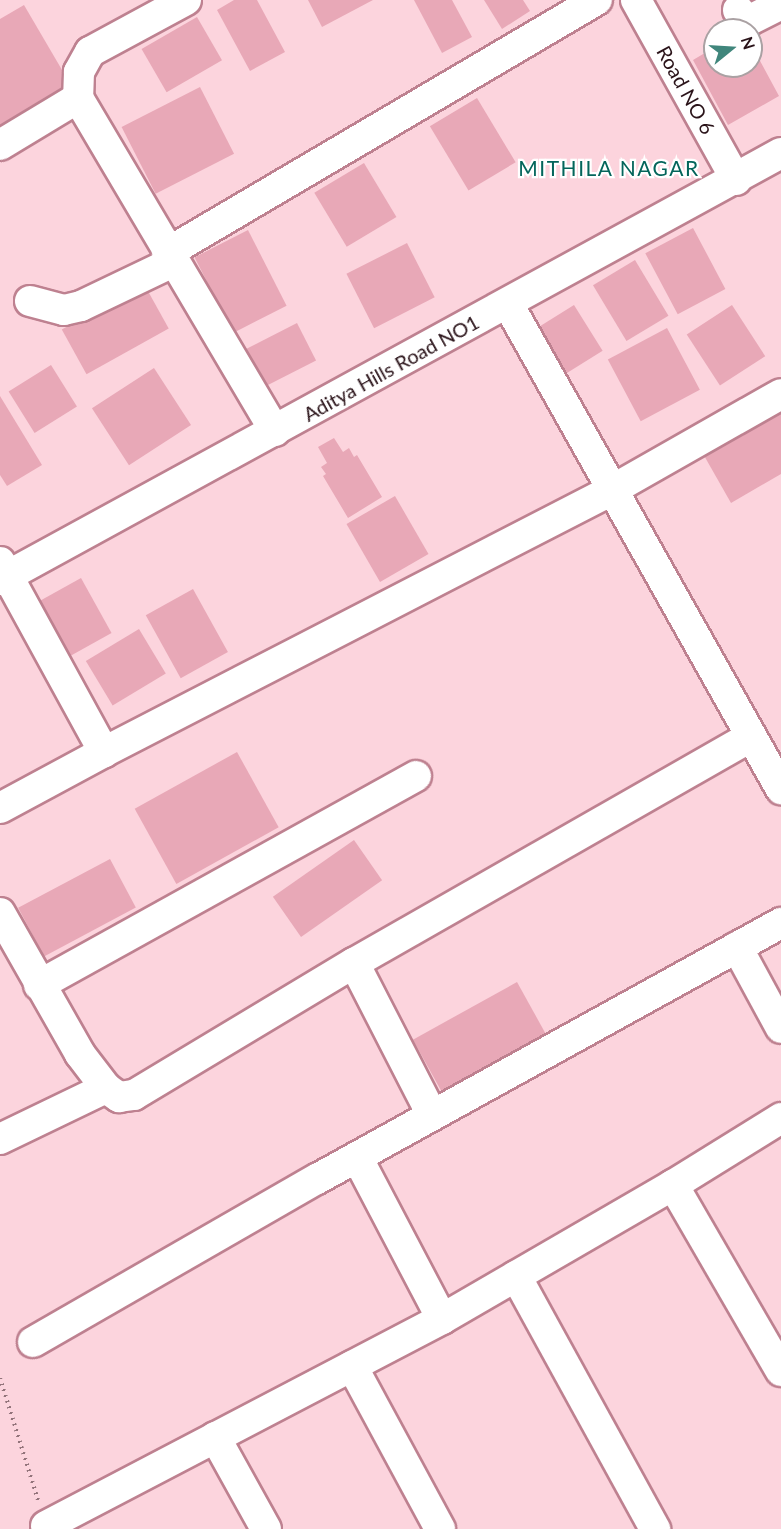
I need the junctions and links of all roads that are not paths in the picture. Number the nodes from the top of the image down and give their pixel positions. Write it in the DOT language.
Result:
graph roads {
  1 [pos="186,0"];
  2 [pos="597,0"];
  3 [pos="636,0"];
  4 [pos="781,4"];
  5 [pos="738,10"];
  6 [pos="78,98"];
  7 [pos="0,145"];
  8 [pos="781,153"];
  9 [pos="736,180"];
  10 [pos="170,257"];
  11 [pos="30,301"];
  12 [pos="508,304"];
  13 [pos="781,394"];
  14 [pos="275,431"];
  15 [pos="612,490"];
  16 [pos="3,573"];
  17 [pos="752,737"];
  18 [pos="104,752"];
  19 [pos="416,776"];
  20 [pos="781,789"];
  21 [pos="0,808"];
  22 [pos="0,913"];
  23 [pos="781,923"];
  24 [pos="736,947"];
  25 [pos="354,963"];
  26 [pos="39,985"];
  27 [pos="781,1028"];
  28 [pos="106,1088"];
  29 [pos="432,1115"];
  30 [pos="781,1118"];
  31 [pos="0,1139"];
  32 [pos="357,1156"];
  33 [pos="673,1185"];
  34 [pos="516,1276"];
  35 [pos="442,1319"];
  36 [pos="771,1331"];
  37 [pos="33,1341"];
  38 [pos="352,1366"];
  39 [pos="781,1371"];
  40 [pos="215,1437"];
  41 [pos="46,1526"];
  42 [pos="266,1529"];
  43 [pos="440,1529"];
  44 [pos="655,1529"];
  1 -- 6 [label="street"];
  2 -- 10 [label="street"];
  3 -- 9 [label="street, Road NO 6"];
  4 -- 5 [label="street"];
  6 -- 7 [label="street"];
  6 -- 10 [label="street"];
  8 -- 9 [label="street, Aditya Hills Road NO1"];
  9 -- 12 [label="street, Aditya Hills Road NO1"];
  10 -- 11 [label="street"];
  10 -- 14 [label="street"];
  12 -- 14 [label="street, Aditya Hills Road NO1"];
  12 -- 15 [label="street"];
  13 -- 15 [label="street"];
  14 -- 16 [label="street, Aditya Hills Road NO1"];
  15 -- 17 [label="street"];
  15 -- 18 [label="street"];
  16 -- 18 [label="street"];
  17 -- 20 [label="street"];
  17 -- 25 [label="street"];
  18 -- 21 [label="street"];
  19 -- 26 [label="street"];
  22 -- 26 [label="street"];
  23 -- 24 [label="street"];
  24 -- 27 [label="street"];
  24 -- 29 [label="street"];
  25 -- 28 [label="street"];
  25 -- 29 [label="street"];
  26 -- 28 [label="street"];
  28 -- 31 [label="street"];
  29 -- 32 [label="street"];
  30 -- 33 [label="street"];
  32 -- 35 [label="street"];
  32 -- 37 [label="street"];
  33 -- 34 [label="street"];
  33 -- 36 [label="street"];
  34 -- 35 [label="street"];
  34 -- 44 [label="street"];
  35 -- 38 [label="street"];
  36 -- 39 [label="street"];
  38 -- 40 [label="street"];
  38 -- 43 [label="street"];
  40 -- 41 [label="street"];
  40 -- 42 [label="street"];
}
